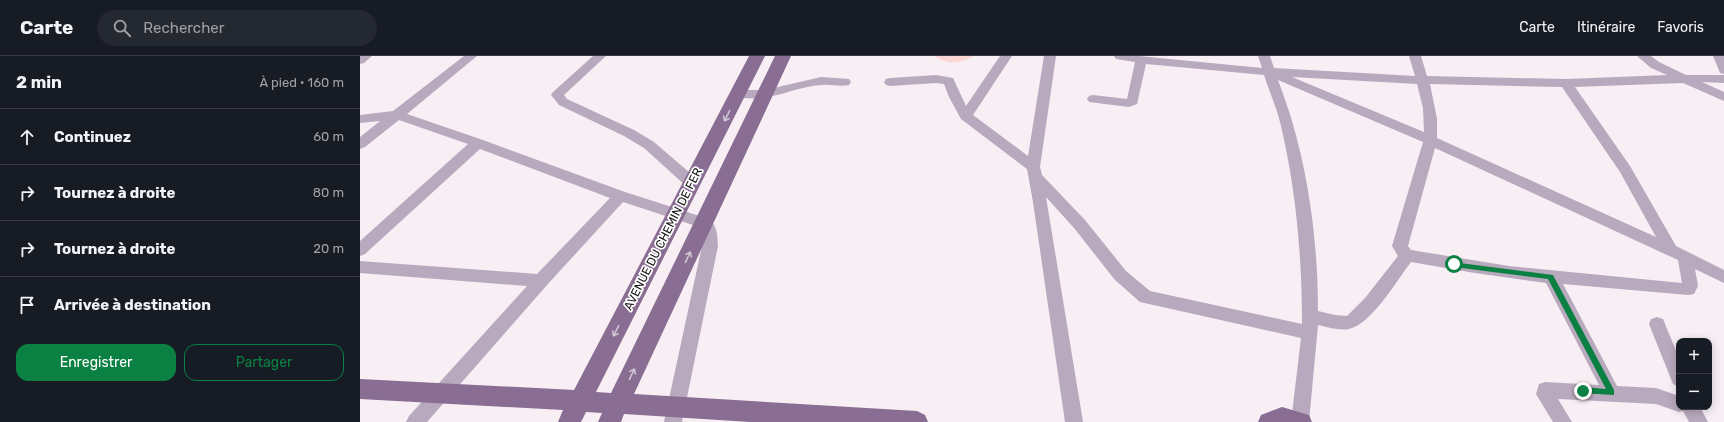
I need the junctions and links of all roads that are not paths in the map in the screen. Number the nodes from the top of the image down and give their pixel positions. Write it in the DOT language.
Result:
graph roads {
  1 [pos="366,56"];
  2 [pos="471,56"];
  3 [pos="600,56"];
  4 [pos="757,56"];
  5 [pos="783,56"];
  6 [pos="1006,56"];
  7 [pos="1050,56"];
  8 [pos="1120,56"];
  9 [pos="1264,56"];
  10 [pos="1415,56"];
  11 [pos="1644,56"];
  12 [pos="1719,56"];
  13 [pos="360,60"];
  14 [pos="1141,60"];
  15 [pos="1724,70"];
  16 [pos="1269,72"];
  17 [pos="1685,79"];
  18 [pos="1724,79"];
  19 [pos="1422,80"];
  20 [pos="845,82"];
  21 [pos="890,82"];
  22 [pos="1566,83"];
  23 [pos="738,93"];
  24 [pos="765,94"];
  25 [pos="1724,97"];
  26 [pos="1093,99"];
  27 [pos="397,115"];
  28 [pos="966,116"];
  29 [pos="360,119"];
  30 [pos="1430,140"];
  31 [pos="478,143"];
  32 [pos="360,144"];
  33 [pos="1035,173"];
  34 [pos="692,183"];
  35 [pos="620,196"];
  36 [pos="676,215"];
  37 [pos="704,223"];
  38 [pos="360,250"];
  39 [pos="1671,250"];
  40 [pos="1407,255"];
  41 [pos="1685,258"];
  42 [pos="360,267"];
  43 [pos="1551,277"];
  44 [pos="1724,277"];
  45 [pos="541,281"];
  46 [pos="1310,316"];
  47 [pos="1657,324"];
  48 [pos="1310,333"];
  49 [pos="1677,374"];
  50 [pos="360,389"];
  51 [pos="1612,393"];
  52 [pos="441,394"];
  53 [pos="580,401"];
  54 [pos="1676,403"];
  55 [pos="1692,410"];
  56 [pos="614,413"];
  57 [pos="675,414"];
  58 [pos="415,422"];
  59 [pos="569,422"];
  60 [pos="917,422"];
  61 [pos="1074,422"];
  62 [pos="1269,422"];
  63 [pos="1301,422"];
  64 [pos="1563,422"];
  65 [pos="1699,422"];
  1 -- 13 [label="street"];
  2 -- 27 [label="street"];
  3 -- 34 [label="street"];
  4 -- 23 [label="main road, AVENUE DU CHEMIN DE FER"];
  5 -- 24 [label="main road"];
  6 -- 28 [label="street"];
  7 -- 33 [label="street"];
  8 -- 14 [label="street"];
  9 -- 16 [label="street"];
  10 -- 19 [label="street"];
  11 -- 17 [label="street"];
  12 -- 15 [label="street"];
  14 -- 16 [label="street"];
  14 -- 26 [label="street"];
  16 -- 19 [label="street"];
  16 -- 30 [label="street"];
  16 -- 46 [label="street"];
  17 -- 18 [label="street"];
  17 -- 22 [label="street"];
  17 -- 25 [label="street"];
  19 -- 22 [label="street"];
  19 -- 30 [label="street"];
  20 -- 24 [label="street"];
  21 -- 28 [label="street"];
  22 -- 39 [label="street"];
  23 -- 24 [label="street"];
  23 -- 34 [label="main road, AVENUE DU CHEMIN DE FER, one-way"];
  24 -- 37 [label="main road"];
  27 -- 29 [label="street"];
  27 -- 31 [label="street"];
  27 -- 32 [label="street"];
  28 -- 33 [label="street"];
  30 -- 39 [label="street"];
  30 -- 40 [label="street"];
  31 -- 35 [label="street"];
  31 -- 38 [label="street"];
  33 -- 48 [label="street"];
  33 -- 61 [label="street"];
  34 -- 36 [label="main road, AVENUE DU CHEMIN DE FER"];
  35 -- 36 [label="street"];
  35 -- 45 [label="street"];
  36 -- 37 [label="street"];
  36 -- 53 [label="main road, AVENUE DU CHEMIN DE FER, one-way"];
  56 -- 37 [label="main road, one-way"];
  37 -- 57 [label="street"];
  39 -- 41 [label="street"];
  40 -- 43 [label="street"];
  40 -- 46 [label="street"];
  41 -- 43 [label="street"];
  41 -- 44 [label="street"];
  42 -- 45 [label="street"];
  43 -- 51 [label="street"];
  45 -- 52 [label="street"];
  46 -- 48 [label="street"];
  47 -- 49 [label="street"];
  48 -- 63 [label="street"];
  50 -- 52 [label="main road"];
  51 -- 54 [label="street"];
  51 -- 64 [label="street"];
  52 -- 53 [label="main road"];
  52 -- 58 [label="street"];
  53 -- 56 [label="main road"];
  53 -- 59 [label="main road, AVENUE DU CHEMIN DE FER"];
  55 -- 65 [label="street"];
  56 -- 57 [label="main road"];
  57 -- 60 [label="main road"];
  62 -- 63 [label="main road"];
}
